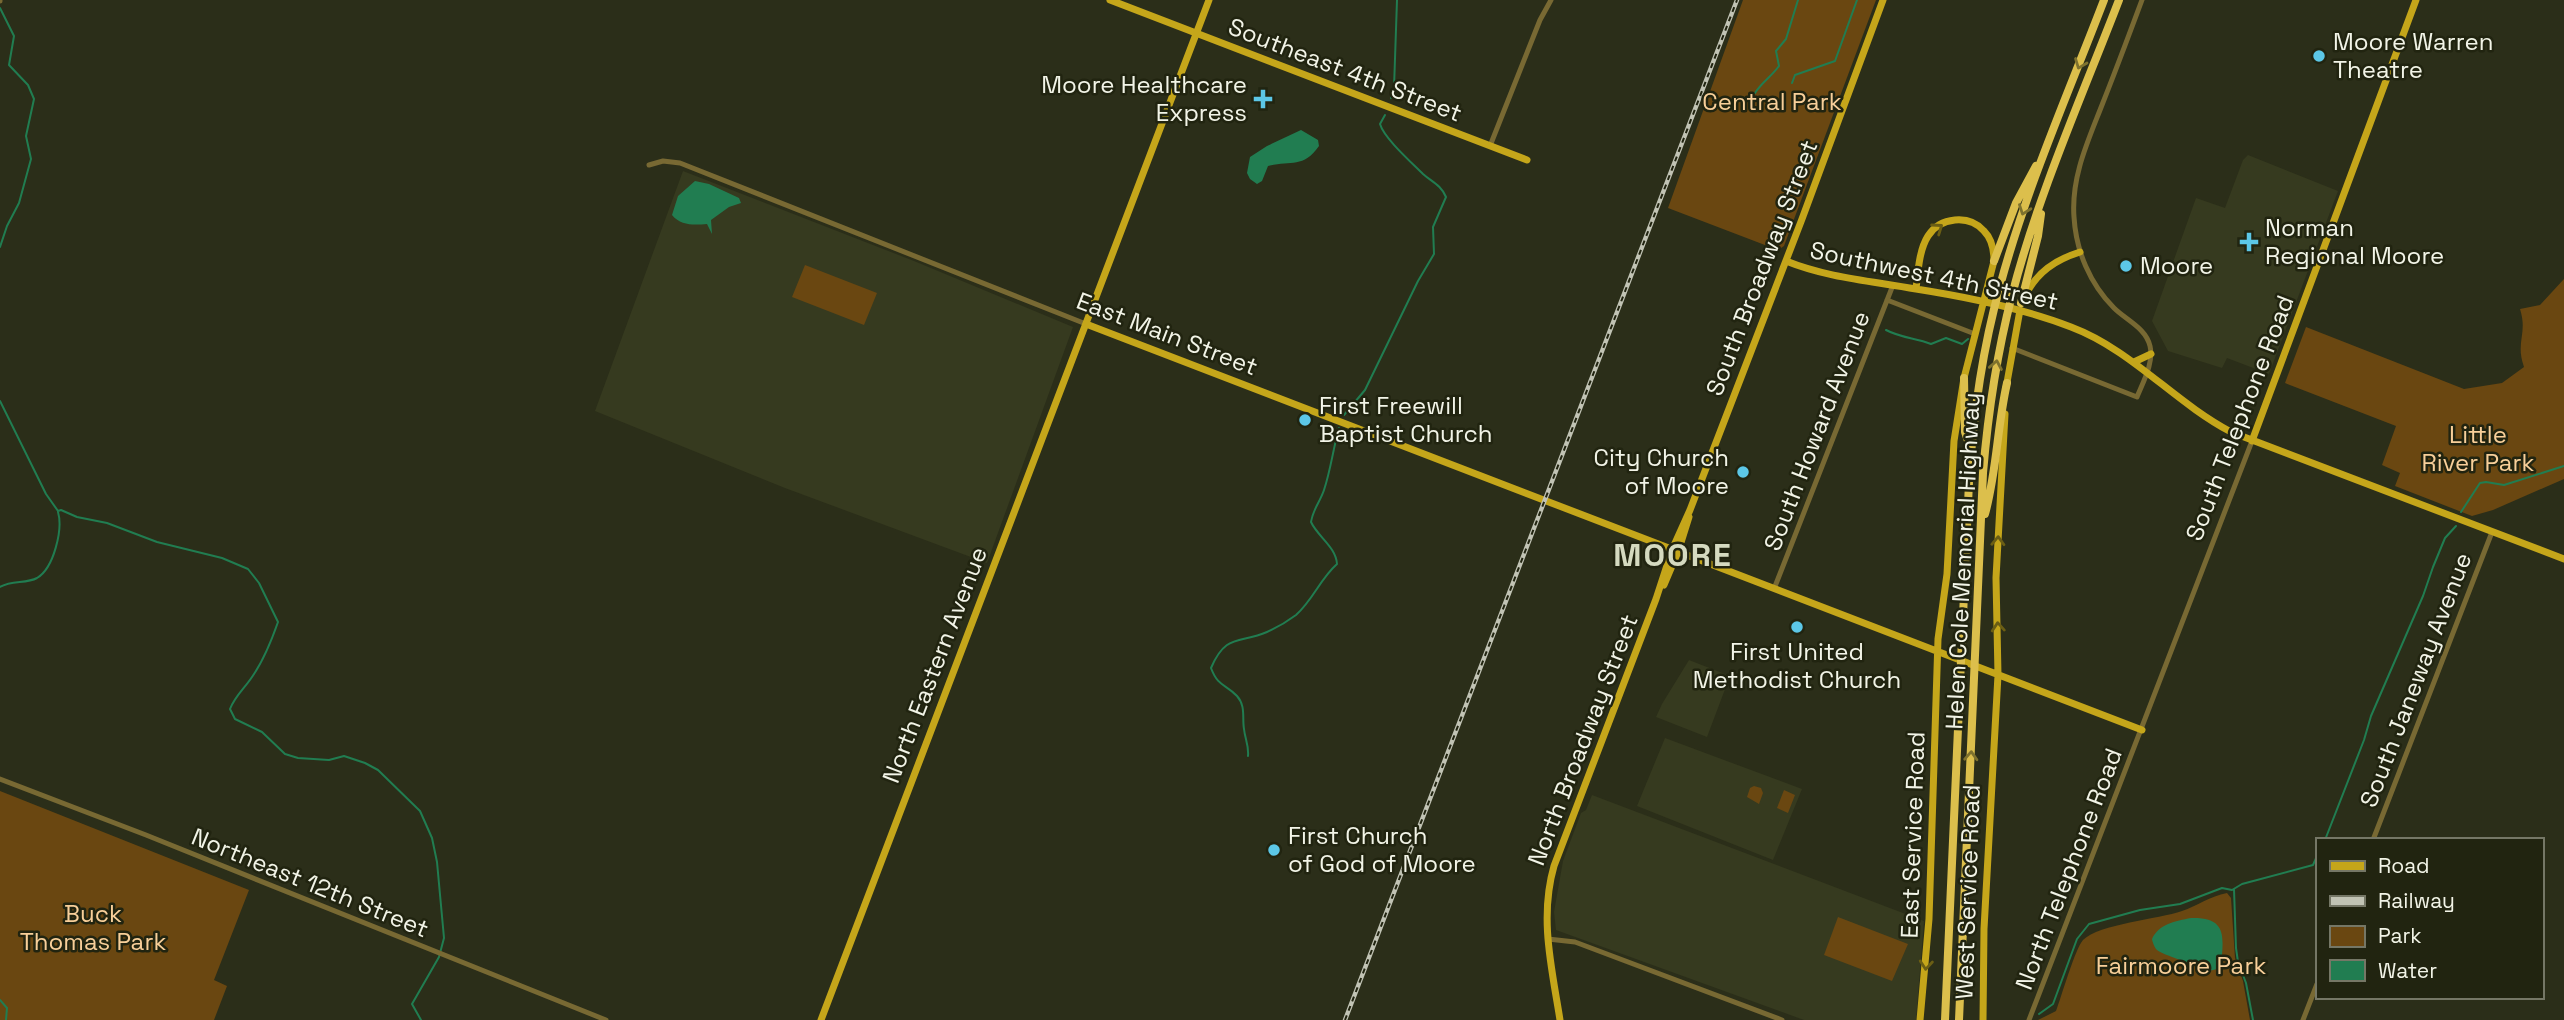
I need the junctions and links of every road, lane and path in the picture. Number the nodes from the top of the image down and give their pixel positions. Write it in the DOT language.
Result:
graph roads {
  1 [pos="1110,0"];
  2 [pos="1209,0"];
  3 [pos="1551,0"];
  4 [pos="1883,0"];
  5 [pos="2104,0"];
  6 [pos="2119,0"];
  7 [pos="2142,0"];
  8 [pos="2416,0"];
  9 [pos="1196,34"];
  10 [pos="1490,146"];
  11 [pos="2048,146"];
  12 [pos="1527,160"];
  13 [pos="649,165"];
  14 [pos="2043,200"];
  15 [pos="2080,252"];
  16 [pos="1786,261"];
  17 [pos="1994,261"];
  18 [pos="1893,285"];
  19 [pos="1916,289"];
  20 [pos="1887,300"];
  21 [pos="2021,303"];
  22 [pos="1086,324"];
  23 [pos="1975,334"];
  24 [pos="2012,348"];
  25 [pos="2151,354"];
  26 [pos="2134,362"];
  27 [pos="2147,372"];
  28 [pos="1964,378"];
  29 [pos="2007,383"];
  30 [pos="2252,441"];
  31 [pos="1971,448"];
  32 [pos="1981,530"];
  33 [pos="2492,532"];
  34 [pos="1675,551"];
  35 [pos="2564,559"];
  36 [pos="1774,589"];
  37 [pos="1938,652"];
  38 [pos="1998,675"];
  39 [pos="2142,730"];
  40 [pos="0,779"];
  41 [pos="2374,838"];
  42 [pos="1548,939"];
  43 [pos="2316,987"];
  44 [pos="2030,1019"];
  45 [pos="606,1020"];
  46 [pos="821,1020"];
  47 [pos="1560,1020"];
  48 [pos="1782,1020"];
  49 [pos="1920,1020"];
  50 [pos="1945,1020"];
  51 [pos="1959,1020"];
  52 [pos="1983,1020"];
  53 [pos="2304,1020"];
  1 -- 9 [label="main road, Southeast 4th Street"];
  2 -- 9 [label="main road, North Eastern Avenue"];
  3 -- 10 [label="street"];
  4 -- 16 [label="main road, South Broadway Street"];
  5 -- 11 [label="highway, Helen Cole Memorial Highway, one-way"];
  6 -- 14 [label="highway, Helen Cole Memorial Highway"];
  7 -- 15 [label="street"];
  8 -- 30 [label="main road, South Telephone Road"];
  9 -- 10 [label="main road, Southeast 4th Street"];
  9 -- 22 [label="main road, North Eastern Avenue"];
  10 -- 12 [label="main road, Southeast 4th Street"];
  11 -- 17 [label="highway"];
  11 -- 31 [label="highway, Helen Cole Memorial Highway, one-way"];
  13 -- 22 [label="street, East Main Street"];
  14 -- 21 [label="highway"];
  32 -- 14 [label="highway, Helen Cole Memorial Highway, one-way"];
  15 -- 21 [label="main road"];
  15 -- 25 [label="street"];
  16 -- 18 [label="main road, Southwest 4th Street"];
  16 -- 34 [label="main road, South Broadway Street"];
  19 -- 17 [label="main road, one-way"];
  17 -- 23 [label="main road, East Service Road"];
  18 -- 19 [label="main road, Southwest 4th Street"];
  18 -- 20 [label="street, South Howard Avenue"];
  19 -- 26 [label="main road, Southwest 4th Street"];
  20 -- 23 [label="street"];
  20 -- 36 [label="street, South Howard Avenue"];
  21 -- 24 [label="main road, West Service Road"];
  22 -- 34 [label="main road, East Main Street"];
  22 -- 46 [label="main road, North Eastern Avenue"];
  23 -- 28 [label="main road, East Service Road"];
  24 -- 27 [label="street"];
  24 -- 29 [label="main road, West Service Road"];
  25 -- 26 [label="main road"];
  25 -- 27 [label="street"];
  26 -- 27 [label="main road, Southwest 4th Street"];
  27 -- 30 [label="main road, Southwest 4th Street"];
  28 -- 31 [label="highway"];
  28 -- 37 [label="main road, East Service Road"];
  29 -- 32 [label="highway"];
  38 -- 29 [label="main road, West Service Road, one-way"];
  30 -- 33 [label="main road, Southwest 4th Street"];
  30 -- 39 [label="street, South Telephone Road"];
  31 -- 50 [label="highway, Helen Cole Memorial Highway"];
  51 -- 32 [label="highway, Helen Cole Memorial Highway, one-way"];
  33 -- 35 [label="main road, Southwest 4th Street"];
  33 -- 41 [label="street, South Janeway Avenue"];
  34 -- 36 [label="main road, East Main Street"];
  34 -- 42 [label="main road, North Broadway Street"];
  36 -- 37 [label="main road, East Main Street"];
  37 -- 38 [label="main road, East Main Street"];
  37 -- 49 [label="main road, East Service Road, one-way"];
  38 -- 39 [label="main road, East Main Street"];
  38 -- 52 [label="main road, West Service Road"];
  39 -- 44 [label="street, North Telephone Road"];
  40 -- 45 [label="street, Northeast 12th Street"];
  42 -- 47 [label="main road, North Broadway Street"];
  42 -- 48 [label="street"];
  43 -- 53 [label="street"];
}
